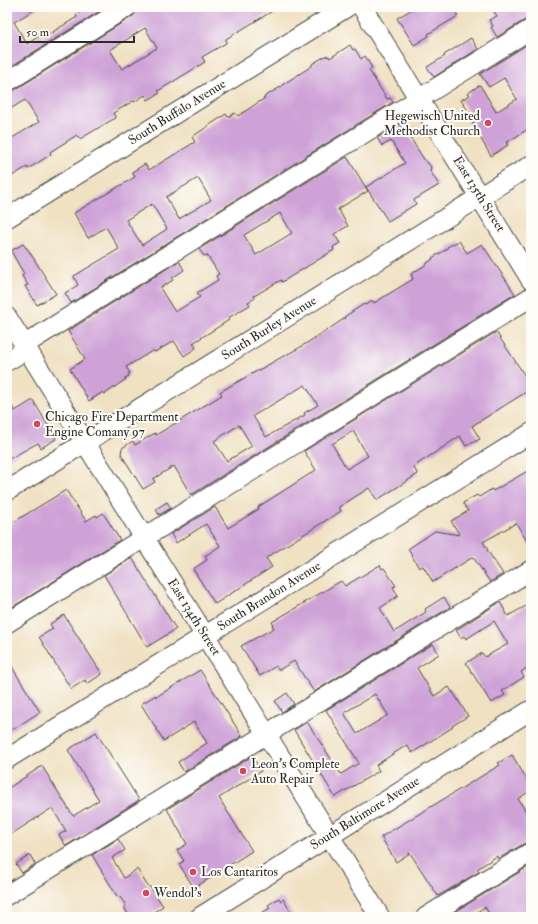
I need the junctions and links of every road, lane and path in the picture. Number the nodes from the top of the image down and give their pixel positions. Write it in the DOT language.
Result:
graph roads {
  1 [pos="127,7"];
  2 [pos="347,7"];
  3 [pos="362,7"];
  4 [pos="531,29"];
  5 [pos="7,82"];
  6 [pos="419,99"];
  7 [pos="531,165"];
  8 [pos="480,196"];
  9 [pos="7,218"];
  10 [pos="531,280"];
  11 [pos="531,297"];
  12 [pos="7,317"];
  13 [pos="26,347"];
  14 [pos="7,361"];
  15 [pos="531,433"];
  16 [pos="85,442"];
  17 [pos="7,491"];
  18 [pos="144,537"];
  19 [pos="531,570"];
  20 [pos="7,622"];
  21 [pos="205,636"];
  22 [pos="531,710"];
  23 [pos="266,734"];
  24 [pos="7,759"];
  25 [pos="330,836"];
  26 [pos="531,852"];
  27 [pos="7,895"];
  28 [pos="200,917"];
  29 [pos="380,917"];
  30 [pos="426,917"];
  1 -- 5 [label="street"];
  2 -- 9 [label="street, South Buffalo Avenue"];
  3 -- 6 [label="street, East 135th Street"];
  4 -- 6 [label="street"];
  6 -- 8 [label="street, East 135th Street"];
  6 -- 13 [label="street"];
  7 -- 8 [label="street, South Burley Avenue"];
  8 -- 10 [label="street, East 135th Street"];
  8 -- 16 [label="street, South Burley Avenue"];
  11 -- 18 [label="street"];
  12 -- 13 [label="street, East 134th Street"];
  13 -- 14 [label="street"];
  13 -- 16 [label="street, East 134th Street"];
  15 -- 21 [label="street, South Brandon Avenue"];
  16 -- 17 [label="street, South Burley Avenue"];
  16 -- 18 [label="street, East 134th Street"];
  18 -- 20 [label="street"];
  18 -- 21 [label="street, East 134th Street"];
  19 -- 23 [label="street"];
  21 -- 23 [label="street, East 134th Street"];
  21 -- 24 [label="street, South Brandon Avenue"];
  22 -- 25 [label="street, South Baltimore Avenue"];
  23 -- 25 [label="street, East 134th Street"];
  23 -- 27 [label="street"];
  25 -- 28 [label="street, South Baltimore Avenue"];
  25 -- 29 [label="street, East 134th Street"];
  26 -- 30 [label="street"];
}
